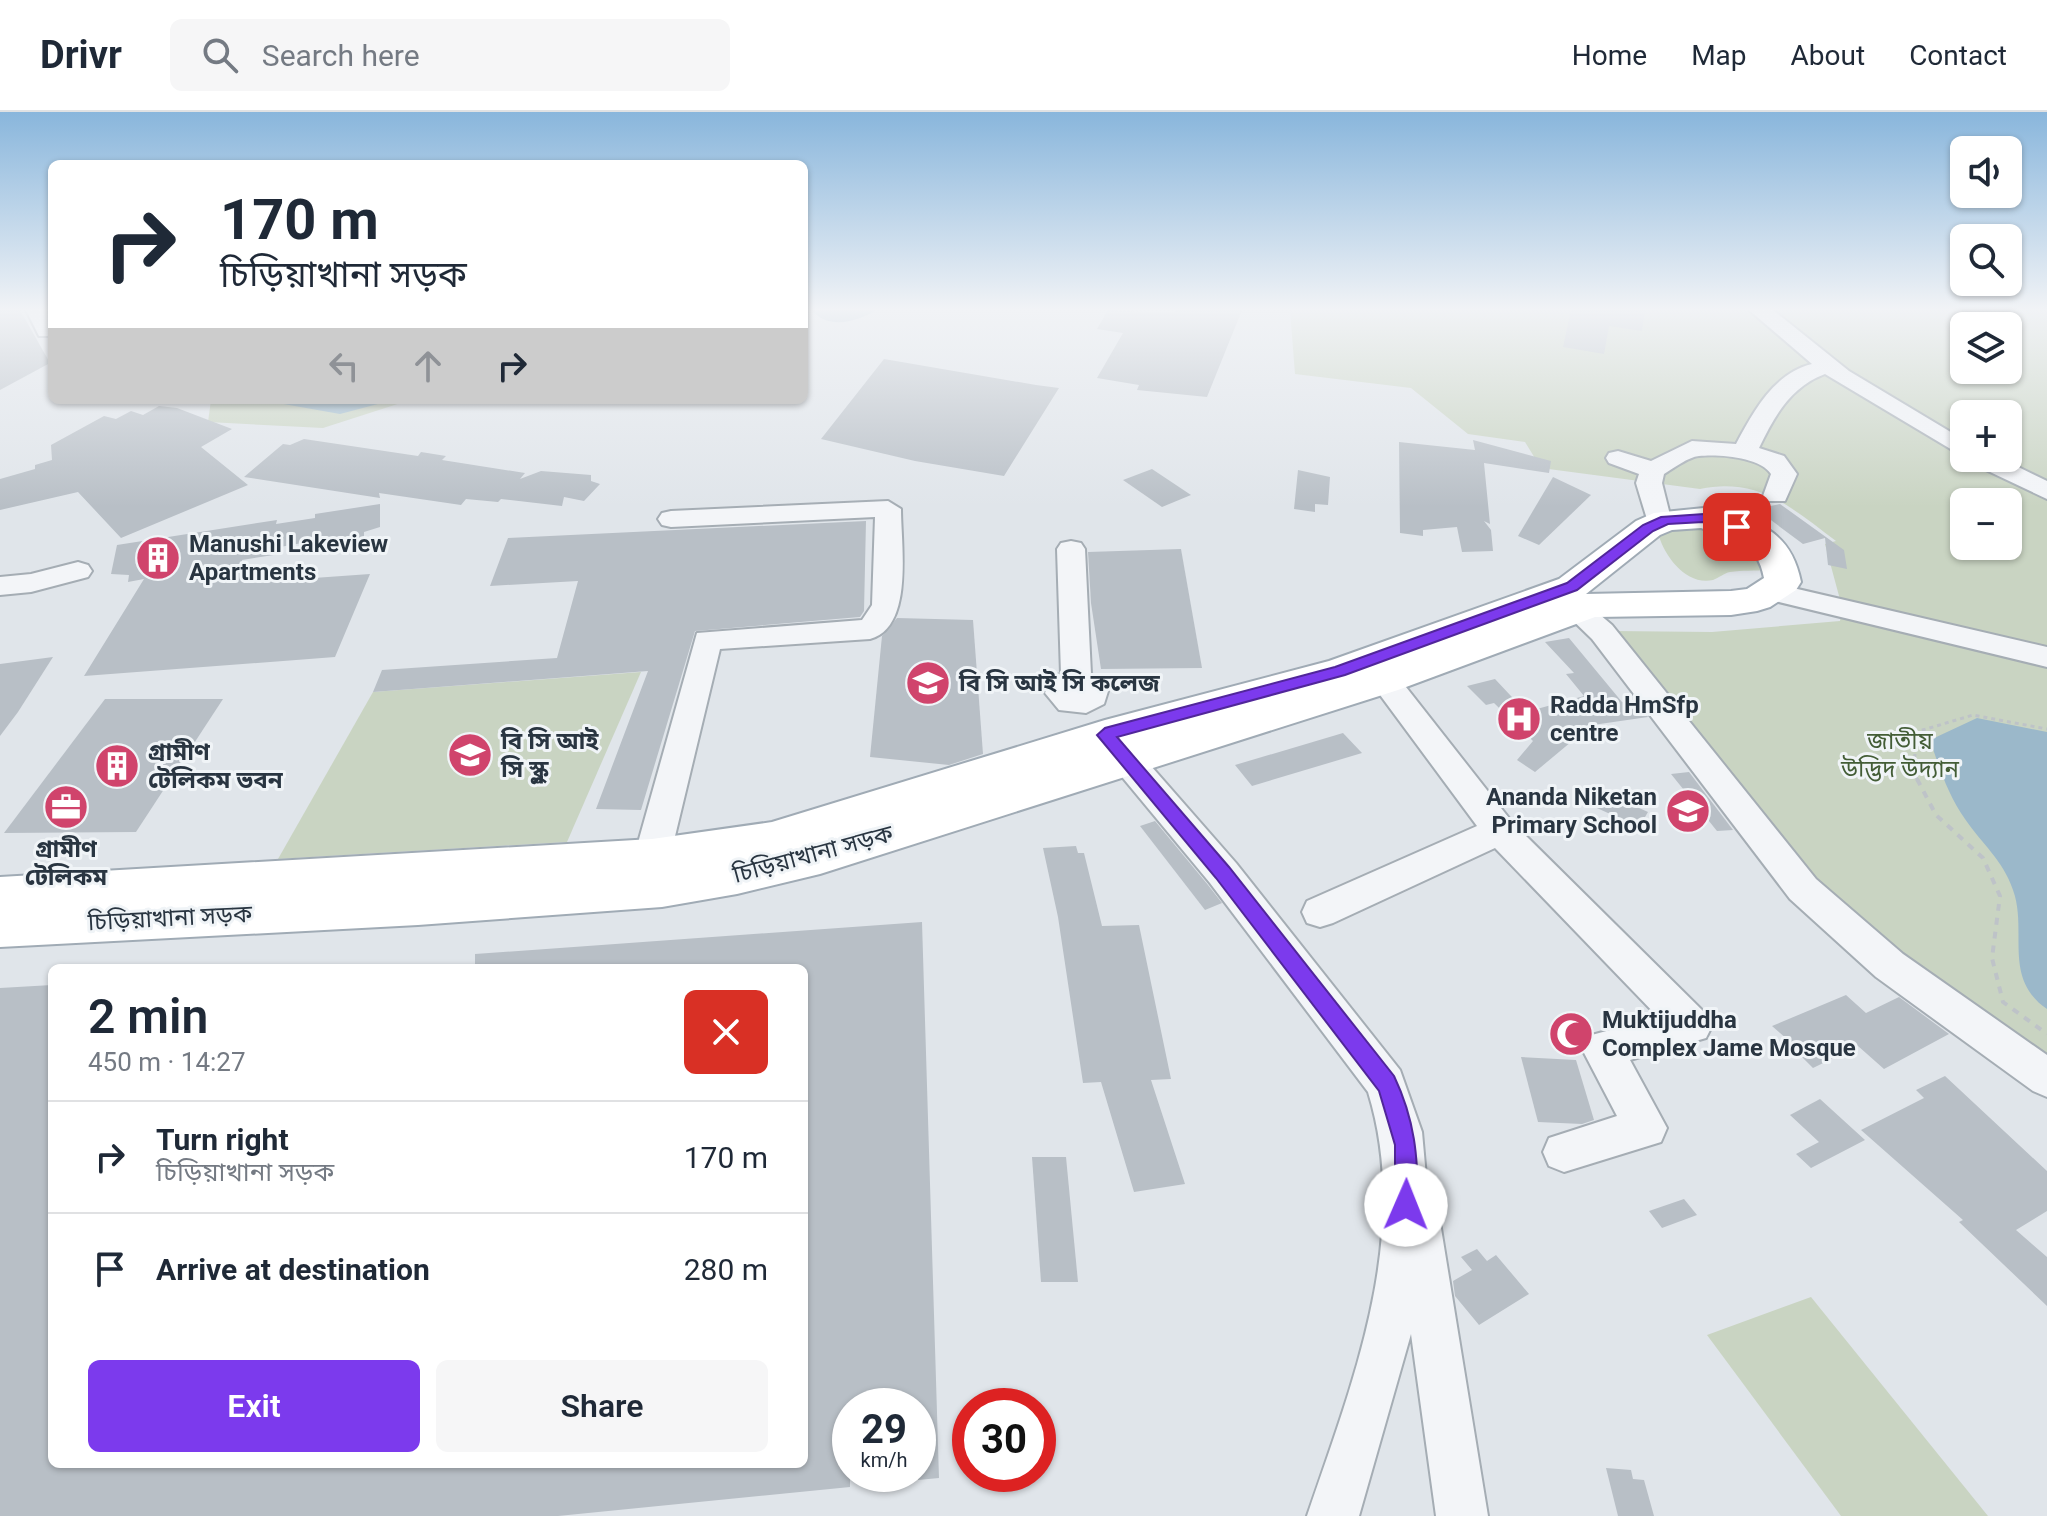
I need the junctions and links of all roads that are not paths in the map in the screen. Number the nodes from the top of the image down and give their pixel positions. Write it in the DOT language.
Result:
graph roads {
  1 [pos="1800,376"];
  2 [pos="1844,376"];
  3 [pos="1950,442"];
  4 [pos="1744,452"];
  5 [pos="1618,458"];
  6 [pos="1653,470"];
  7 [pos="2008,472"];
  8 [pos="2047,491"];
  9 [pos="1776,496"];
  10 [pos="671,519"];
  11 [pos="1659,523"];
  12 [pos="1071,549"];
  13 [pos="78,571"];
  14 [pos="0,586"];
  15 [pos="1772,592"];
  16 [pos="1579,600"];
  17 [pos="2047,657"];
  18 [pos="1384,680"];
  19 [pos="1097,722"];
  20 [pos="1500,831"];
  21 [pos="650,868"];
  22 [pos="0,896"];
  23 [pos="1320,912"];
  24 [pos="0,927"];
  25 [pos="2047,1078"];
  26 [pos="1406,1145"];
  27 [pos="1564,1152"];
  28 [pos="1333,1516"];
  29 [pos="1462,1516"];
  1 -- 4 [label="street"];
  2 -- 3 [label="street"];
  4 -- 6 [label="street"];
  4 -- 9 [label="street"];
  5 -- 6 [label="street"];
  6 -- 11 [label="street"];
  7 -- 8 [label="street"];
  10 -- 21 [label="street"];
  11 -- 15 [label="main road, চিড়িয়াখানা সড়ক"];
  11 -- 16 [label="main road, চিড়িয়াখানা সড়ক"];
  12 -- 19 [label="street"];
  13 -- 14 [label="street"];
  15 -- 16 [label="main road, চিড়িয়াখানা সড়ক"];
  15 -- 17 [label="street"];
  16 -- 18 [label="main road, চিড়িয়াখানা সড়ক"];
  16 -- 19 [label="main road, চিড়িয়াখানা সড়ক"];
  16 -- 25 [label="street"];
  18 -- 19 [label="main road, চিড়িয়াখানা সড়ক"];
  18 -- 20 [label="street"];
  19 -- 21 [label="main road, চিড়িয়াখানা সড়ক"];
  19 -- 26 [label="street"];
  20 -- 23 [label="street"];
  20 -- 27 [label="street"];
  21 -- 22 [label="main road, চিড়িয়াখানা সড়ক"];
  21 -- 24 [label="main road, চিড়িয়াখানা সড়ক"];
  26 -- 28 [label="street"];
  26 -- 29 [label="street"];
}
